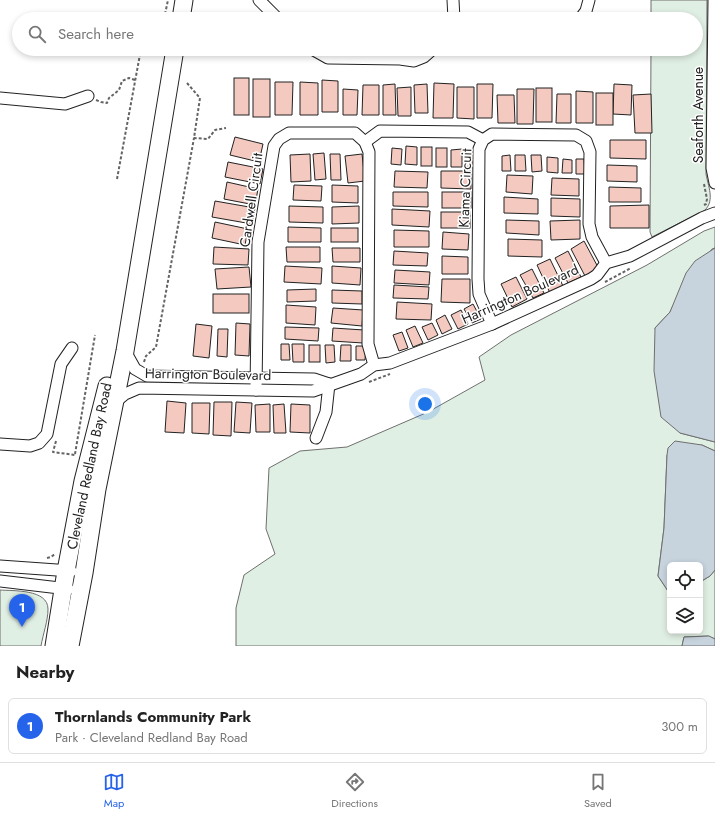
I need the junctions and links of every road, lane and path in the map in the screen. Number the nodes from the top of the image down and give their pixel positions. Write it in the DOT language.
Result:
graph roads {
  1 [pos="168,0"];
  2 [pos="184,0"];
  3 [pos="259,0"];
  4 [pos="453,0"];
  5 [pos="589,0"];
  6 [pos="714,0"];
  7 [pos="165,12"];
  8 [pos="181,12"];
  9 [pos="271,12"];
  10 [pos="454,12"];
  11 [pos="585,12"];
  12 [pos="140,56"];
  13 [pos="174,56"];
  14 [pos="324,56"];
  15 [pos="425,56"];
  16 [pos="135,80"];
  17 [pos="187,83"];
  18 [pos="88,96"];
  19 [pos="0,98"];
  20 [pos="226,128"];
  21 [pos="194,138"];
  22 [pos="483,140"];
  23 [pos="365,142"];
  24 [pos="117,180"];
  25 [pos="715,183"];
  26 [pos="715,212"];
  27 [pos="606,263"];
  28 [pos="135,288"];
  29 [pos="492,324"];
  30 [pos="96,335"];
  31 [pos="72,348"];
  32 [pos="125,351"];
  33 [pos="374,365"];
  34 [pos="141,372"];
  35 [pos="256,378"];
  36 [pos="329,384"];
  37 [pos="256,390"];
  38 [pos="114,403"];
  39 [pos="48,434"];
  40 [pos="316,438"];
  41 [pos="0,444"];
  42 [pos="58,549"];
  43 [pos="43,559"];
  44 [pos="0,566"];
  45 [pos="66,571"];
  46 [pos="84,573"];
  47 [pos="0,582"];
  48 [pos="64,588"];
  49 [pos="81,590"];
  50 [pos="54,646"];
  51 [pos="70,646"];
  1 -- 7 [label="path"];
  2 -- 8 [label="highway"];
  3 -- 9 [label="street"];
  4 -- 10 [label="street"];
  5 -- 11 [label="street"];
  6 -- 25 [label="street, Seaforth Avenue"];
  12 -- 16 [label="path"];
  13 -- 28 [label="highway, Cleveland Redland Bay Road"];
  14 -- 15 [label="street"];
  16 -- 18 [label="path"];
  16 -- 24 [label="path"];
  17 -- 21 [label="path"];
  18 -- 19 [label="street"];
  20 -- 21 [label="path"];
  21 -- 34 [label="path"];
  22 -- 23 [label="street"];
  22 -- 27 [label="street, Kiama Circuit"];
  22 -- 29 [label="street, Kiama Circuit"];
  23 -- 33 [label="street"];
  23 -- 35 [label="street, Cardwell Circuit"];
  26 -- 27 [label="street"];
  27 -- 29 [label="street, Harrington Boulevard"];
  28 -- 32 [label="highway, Cleveland Redland Bay Road"];
  28 -- 45 [label="highway, Cleveland Redland Bay Road"];
  29 -- 33 [label="street, Harrington Boulevard"];
  30 -- 39 [label="path"];
  31 -- 39 [label="street"];
  32 -- 34 [label="street, Harrington Boulevard"];
  32 -- 38 [label="highway, Cleveland Redland Bay Road"];
  33 -- 36 [label="street, Harrington Boulevard"];
  34 -- 35 [label="street, Harrington Boulevard"];
  35 -- 36 [label="street, Harrington Boulevard"];
  35 -- 37 [label="street, Cardwell Circuit"];
  36 -- 37 [label="street, Harrington Boulevard"];
  36 -- 40 [label="street"];
  37 -- 38 [label="street, Harrington Boulevard"];
  38 -- 46 [label="highway, Cleveland Redland Bay Road"];
  39 -- 41 [label="street"];
  42 -- 43 [label="path"];
  44 -- 45 [label="street"];
  45 -- 46 [label="street"];
  45 -- 48 [label="highway, Cleveland Redland Bay Road"];
  46 -- 49 [label="highway, Cleveland Redland Bay Road"];
  47 -- 48 [label="street"];
  48 -- 49 [label="street"];
  48 -- 50 [label="highway, Cleveland Redland Bay Road"];
  49 -- 51 [label="highway, Cleveland Redland Bay Road"];
}
